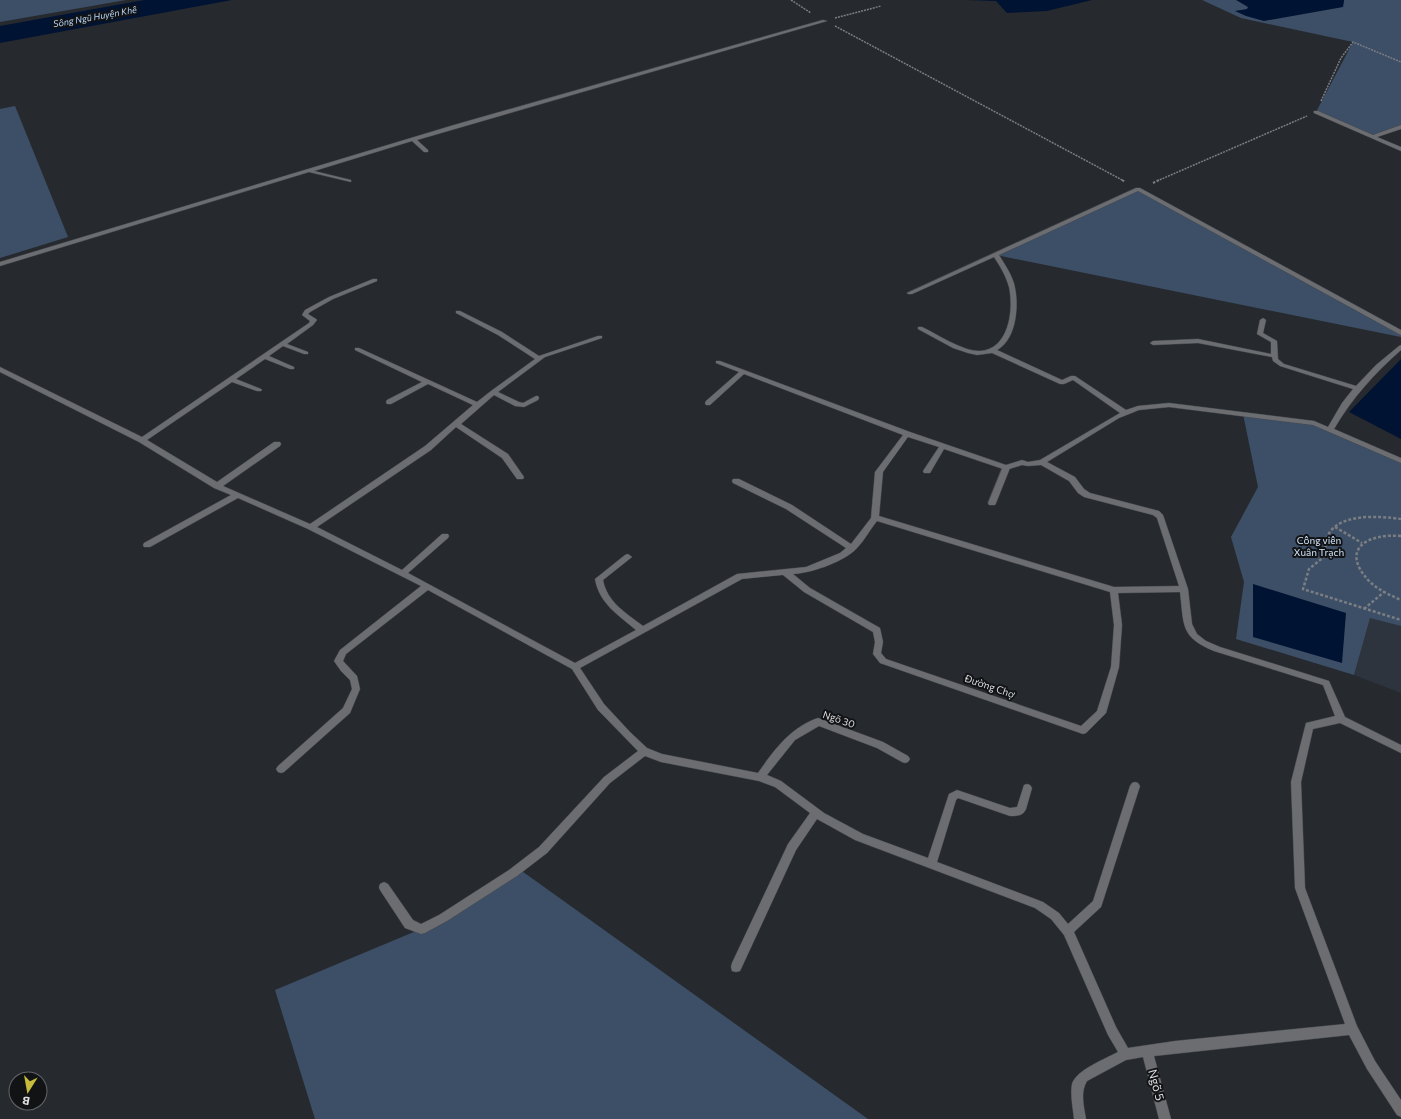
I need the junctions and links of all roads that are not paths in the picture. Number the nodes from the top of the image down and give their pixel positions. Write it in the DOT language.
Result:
graph roads {
  1 [pos="825,21"];
  2 [pos="1316,112"];
  3 [pos="1401,127"];
  4 [pos="1374,136"];
  5 [pos="413,139"];
  6 [pos="1401,149"];
  7 [pos="426,151"];
  8 [pos="310,171"];
  9 [pos="349,181"];
  10 [pos="996,255"];
  11 [pos="0,264"];
  12 [pos="375,280"];
  13 [pos="910,293"];
  14 [pos="458,312"];
  15 [pos="1262,320"];
  16 [pos="920,328"];
  17 [pos="1401,334"];
  18 [pos="600,337"];
  19 [pos="1153,343"];
  20 [pos="282,344"];
  21 [pos="1401,347"];
  22 [pos="358,349"];
  23 [pos="993,351"];
  24 [pos="306,353"];
  25 [pos="264,356"];
  26 [pos="1274,356"];
  27 [pos="539,359"];
  28 [pos="718,362"];
  29 [pos="292,368"];
  30 [pos="0,369"];
  31 [pos="743,372"];
  32 [pos="231,379"];
  33 [pos="427,382"];
  34 [pos="1356,388"];
  35 [pos="259,390"];
  36 [pos="493,392"];
  37 [pos="536,398"];
  38 [pos="389,402"];
  39 [pos="708,403"];
  40 [pos="478,405"];
  41 [pos="1126,413"];
  42 [pos="456,424"];
  43 [pos="1330,430"];
  44 [pos="907,434"];
  45 [pos="142,440"];
  46 [pos="277,444"];
  47 [pos="943,446"];
  48 [pos="1401,461"];
  49 [pos="1042,462"];
  50 [pos="1006,468"];
  51 [pos="927,471"];
  52 [pos="520,477"];
  53 [pos="736,481"];
  54 [pos="217,486"];
  55 [pos="237,495"];
  56 [pos="992,503"];
  57 [pos="876,518"];
  58 [pos="312,526"];
  59 [pos="445,536"];
  60 [pos="147,545"];
  61 [pos="852,548"];
  62 [pos="628,557"];
  63 [pos="785,572"];
  64 [pos="403,573"];
  65 [pos="427,586"];
  66 [pos="1184,589"];
  67 [pos="1114,590"];
  68 [pos="642,630"];
  69 [pos="575,668"];
  70 [pos="1341,719"];
  71 [pos="1400,748"];
  72 [pos="644,751"];
  73 [pos="905,759"];
  74 [pos="281,769"];
  75 [pos="760,777"];
  76 [pos="1135,786"];
  77 [pos="1027,788"];
  78 [pos="816,813"];
  79 [pos="931,864"];
  80 [pos="384,887"];
  81 [pos="1068,931"];
  82 [pos="736,967"];
  83 [pos="1352,1029"];
  84 [pos="1147,1051"];
  85 [pos="1125,1054"];
  86 [pos="1401,1111"];
  87 [pos="1080,1119"];
  88 [pos="1165,1119"];
  1 -- 5 [label="street"];
  2 -- 4 [label="street"];
  3 -- 4 [label="street"];
  4 -- 6 [label="street"];
  5 -- 7 [label="street"];
  5 -- 8 [label="street"];
  8 -- 9 [label="street"];
  8 -- 11 [label="street"];
  10 -- 13 [label="street"];
  10 -- 17 [label="street"];
  10 -- 23 [label="street"];
  12 -- 20 [label="street"];
  14 -- 27 [label="street"];
  15 -- 26 [label="street"];
  16 -- 23 [label="street"];
  18 -- 27 [label="street"];
  19 -- 26 [label="street"];
  20 -- 24 [label="street"];
  20 -- 25 [label="street"];
  21 -- 34 [label="street"];
  22 -- 33 [label="street"];
  23 -- 41 [label="street"];
  25 -- 29 [label="street"];
  25 -- 32 [label="street"];
  26 -- 34 [label="street"];
  27 -- 36 [label="street"];
  28 -- 31 [label="street"];
  30 -- 45 [label="street"];
  31 -- 39 [label="street"];
  31 -- 44 [label="street"];
  32 -- 35 [label="street"];
  32 -- 45 [label="street"];
  33 -- 38 [label="street"];
  33 -- 40 [label="street"];
  34 -- 43 [label="street"];
  36 -- 37 [label="street"];
  36 -- 40 [label="street"];
  40 -- 42 [label="street"];
  41 -- 43 [label="street"];
  41 -- 49 [label="street"];
  42 -- 52 [label="street"];
  42 -- 58 [label="street"];
  43 -- 48 [label="street"];
  44 -- 47 [label="street"];
  44 -- 57 [label="street"];
  45 -- 54 [label="street"];
  46 -- 54 [label="street"];
  47 -- 50 [label="street"];
  47 -- 51 [label="street"];
  49 -- 50 [label="street"];
  49 -- 66 [label="street"];
  50 -- 56 [label="street"];
  53 -- 61 [label="street"];
  54 -- 55 [label="street"];
  55 -- 58 [label="street"];
  55 -- 60 [label="street"];
  57 -- 61 [label="street"];
  57 -- 67 [label="street"];
  58 -- 64 [label="street"];
  59 -- 64 [label="street"];
  61 -- 63 [label="street"];
  62 -- 68 [label="street"];
  63 -- 67 [label="street, Đường Chợ"];
  63 -- 68 [label="street"];
  64 -- 65 [label="street"];
  65 -- 69 [label="street"];
  65 -- 74 [label="street"];
  66 -- 67 [label="street"];
  66 -- 70 [label="street"];
  68 -- 69 [label="street"];
  69 -- 72 [label="street"];
  70 -- 71 [label="street"];
  70 -- 83 [label="street"];
  72 -- 75 [label="street"];
  72 -- 80 [label="street"];
  73 -- 75 [label="street, Ngõ 30"];
  75 -- 78 [label="street"];
  76 -- 81 [label="street"];
  77 -- 79 [label="street"];
  78 -- 79 [label="street"];
  78 -- 82 [label="street"];
  79 -- 81 [label="street"];
  81 -- 85 [label="street"];
  83 -- 84 [label="street"];
  83 -- 86 [label="street"];
  84 -- 85 [label="street"];
  84 -- 88 [label="street, Ngõ 5"];
  85 -- 87 [label="street"];
}
